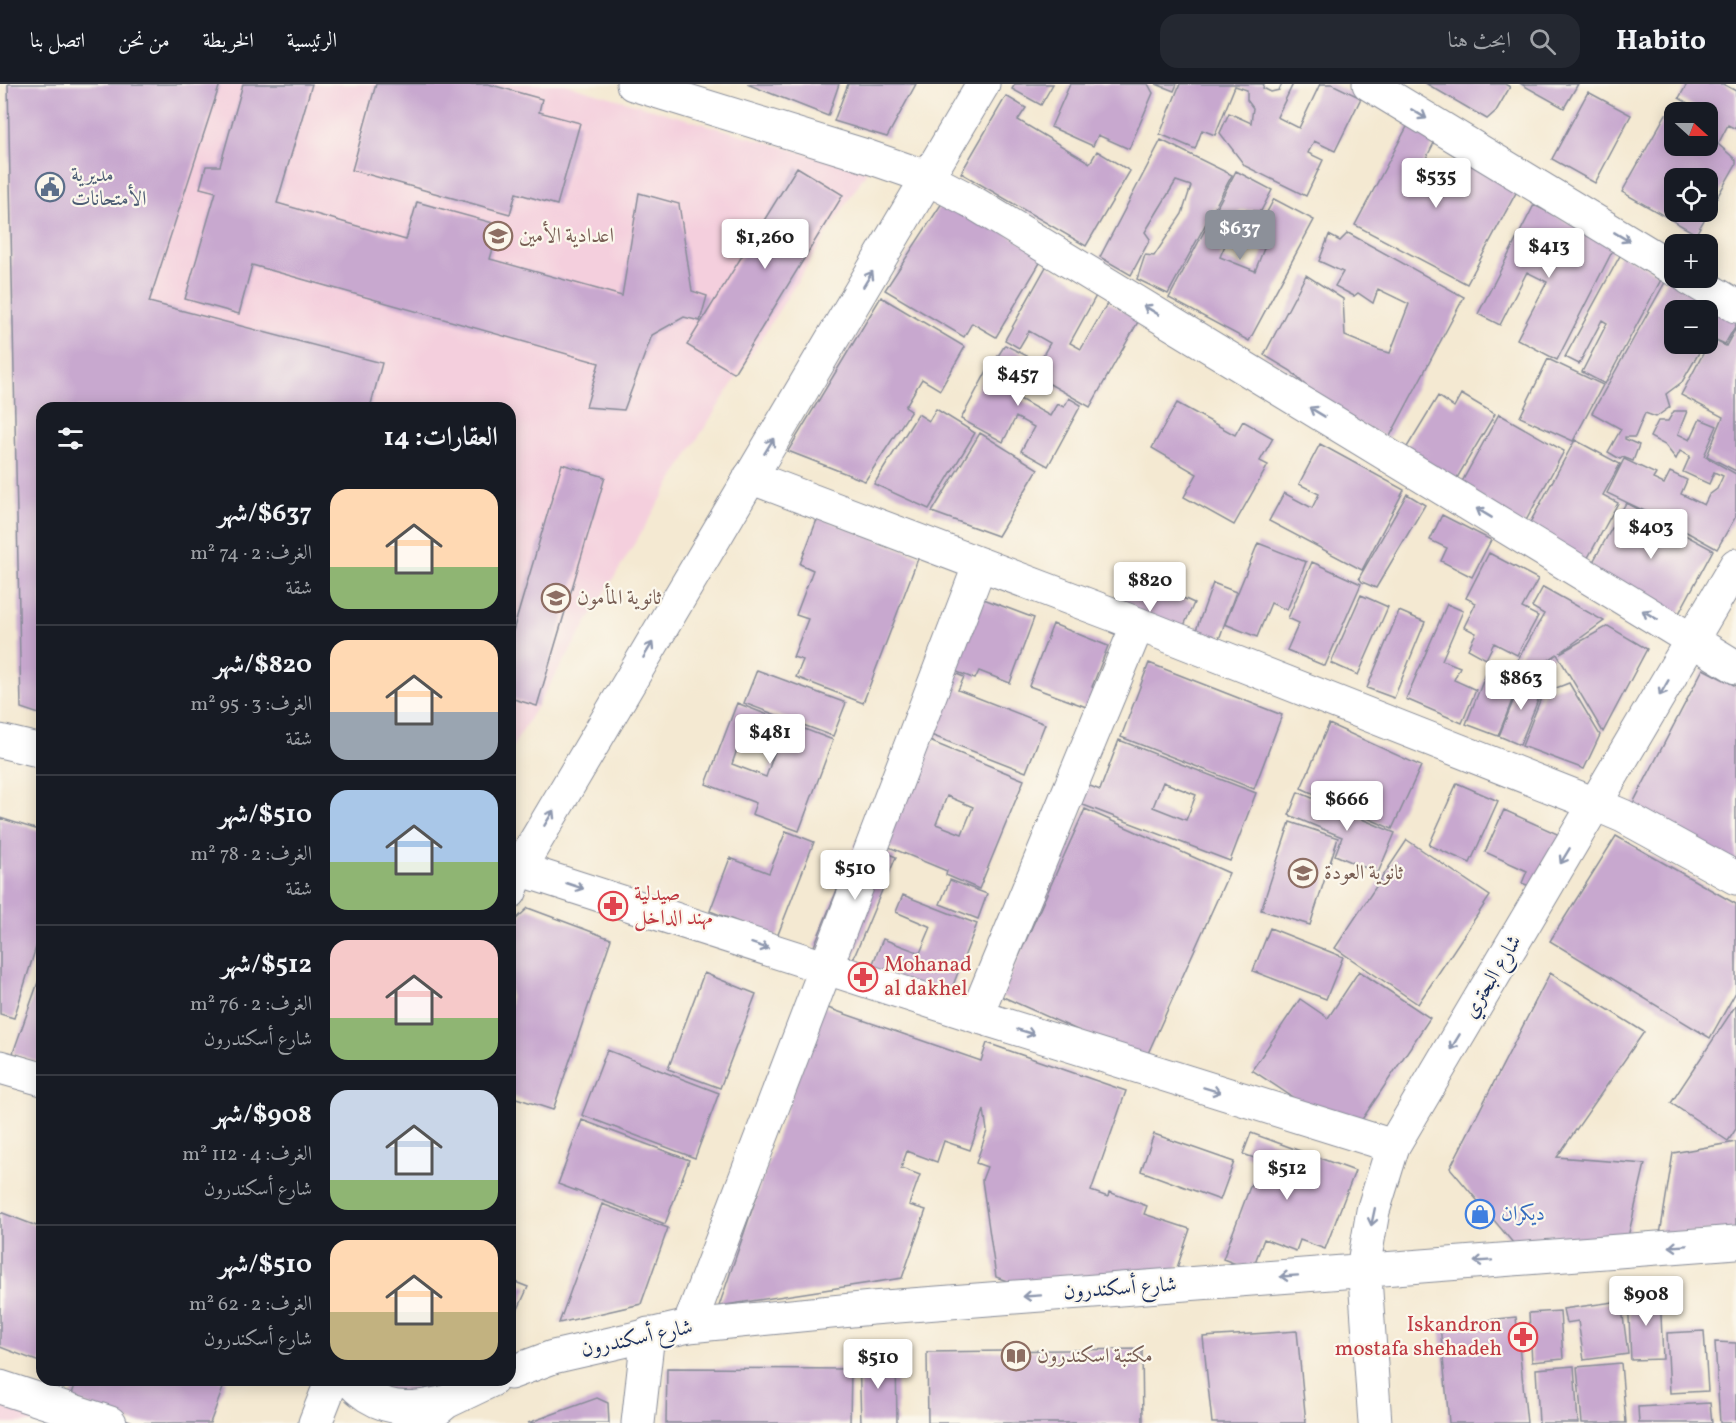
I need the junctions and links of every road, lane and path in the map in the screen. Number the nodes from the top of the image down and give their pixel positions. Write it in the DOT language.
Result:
graph roads {
  1 [pos="633,84"];
  2 [pos="983,84"];
  3 [pos="1369,84"];
  4 [pos="927,179"];
  5 [pos="1664,263"];
  6 [pos="1706,288"];
  7 [pos="1736,306"];
  8 [pos="750,477"];
  9 [pos="980,564"];
  10 [pos="1736,565"];
  11 [pos="1138,624"];
  12 [pos="1692,640"];
  13 [pos="1736,667"];
  14 [pos="0,741"];
  15 [pos="36,750"];
  16 [pos="1595,804"];
  17 [pos="516,871"];
  18 [pos="516,877"];
  19 [pos="1736,878"];
  20 [pos="825,967"];
  21 [pos="976,1016"];
  22 [pos="0,1067"];
  23 [pos="36,1077"];
  24 [pos="1393,1146"];
  25 [pos="1736,1242"];
  26 [pos="1365,1270"];
  27 [pos="689,1326"];
  28 [pos="648,1334"];
  29 [pos="516,1371"];
  30 [pos="330,1386"];
  31 [pos="354,1386"];
  32 [pos="479,1386"];
  33 [pos="0,1387"];
  34 [pos="446,1402"];
  35 [pos="110,1423"];
  36 [pos="315,1423"];
  37 [pos="421,1423"];
  38 [pos="638,1423"];
  39 [pos="1375,1423"];
  1 -- 4 [label="street"];
  2 -- 4 [label="street"];
  3 -- 5 [label="street, one-way"];
  8 -- 4 [label="street, one-way"];
  12 -- 4 [label="street, one-way"];
  6 -- 7 [label="street"];
  8 -- 9 [label="street"];
  17 -- 8 [label="street, one-way"];
  9 -- 11 [label="street"];
  9 -- 20 [label="street"];
  10 -- 12 [label="street, شارع البحتري"];
  11 -- 16 [label="street"];
  11 -- 21 [label="street"];
  12 -- 13 [label="street"];
  12 -- 16 [label="street, شارع البحتري, one-way"];
  14 -- 15 [label="street"];
  16 -- 19 [label="street"];
  16 -- 24 [label="street, شارع البحتري, one-way"];
  18 -- 20 [label="street, one-way"];
  20 -- 21 [label="street"];
  20 -- 27 [label="street"];
  21 -- 24 [label="street, one-way"];
  22 -- 23 [label="street"];
  24 -- 26 [label="street, شارع البحتري, one-way"];
  25 -- 26 [label="street, شارع أسكندرون, one-way"];
  26 -- 27 [label="street, شارع أسكندرون, one-way"];
  26 -- 39 [label="street, شارع البحتري"];
  27 -- 28 [label="street, شارع أسكندرون"];
  28 -- 29 [label="street, شارع أسكندرون"];
  28 -- 38 [label="street"];
  30 -- 36 [label="street"];
  31 -- 34 [label="street"];
  32 -- 34 [label="street"];
  33 -- 35 [label="street"];
  34 -- 37 [label="street"];
}
